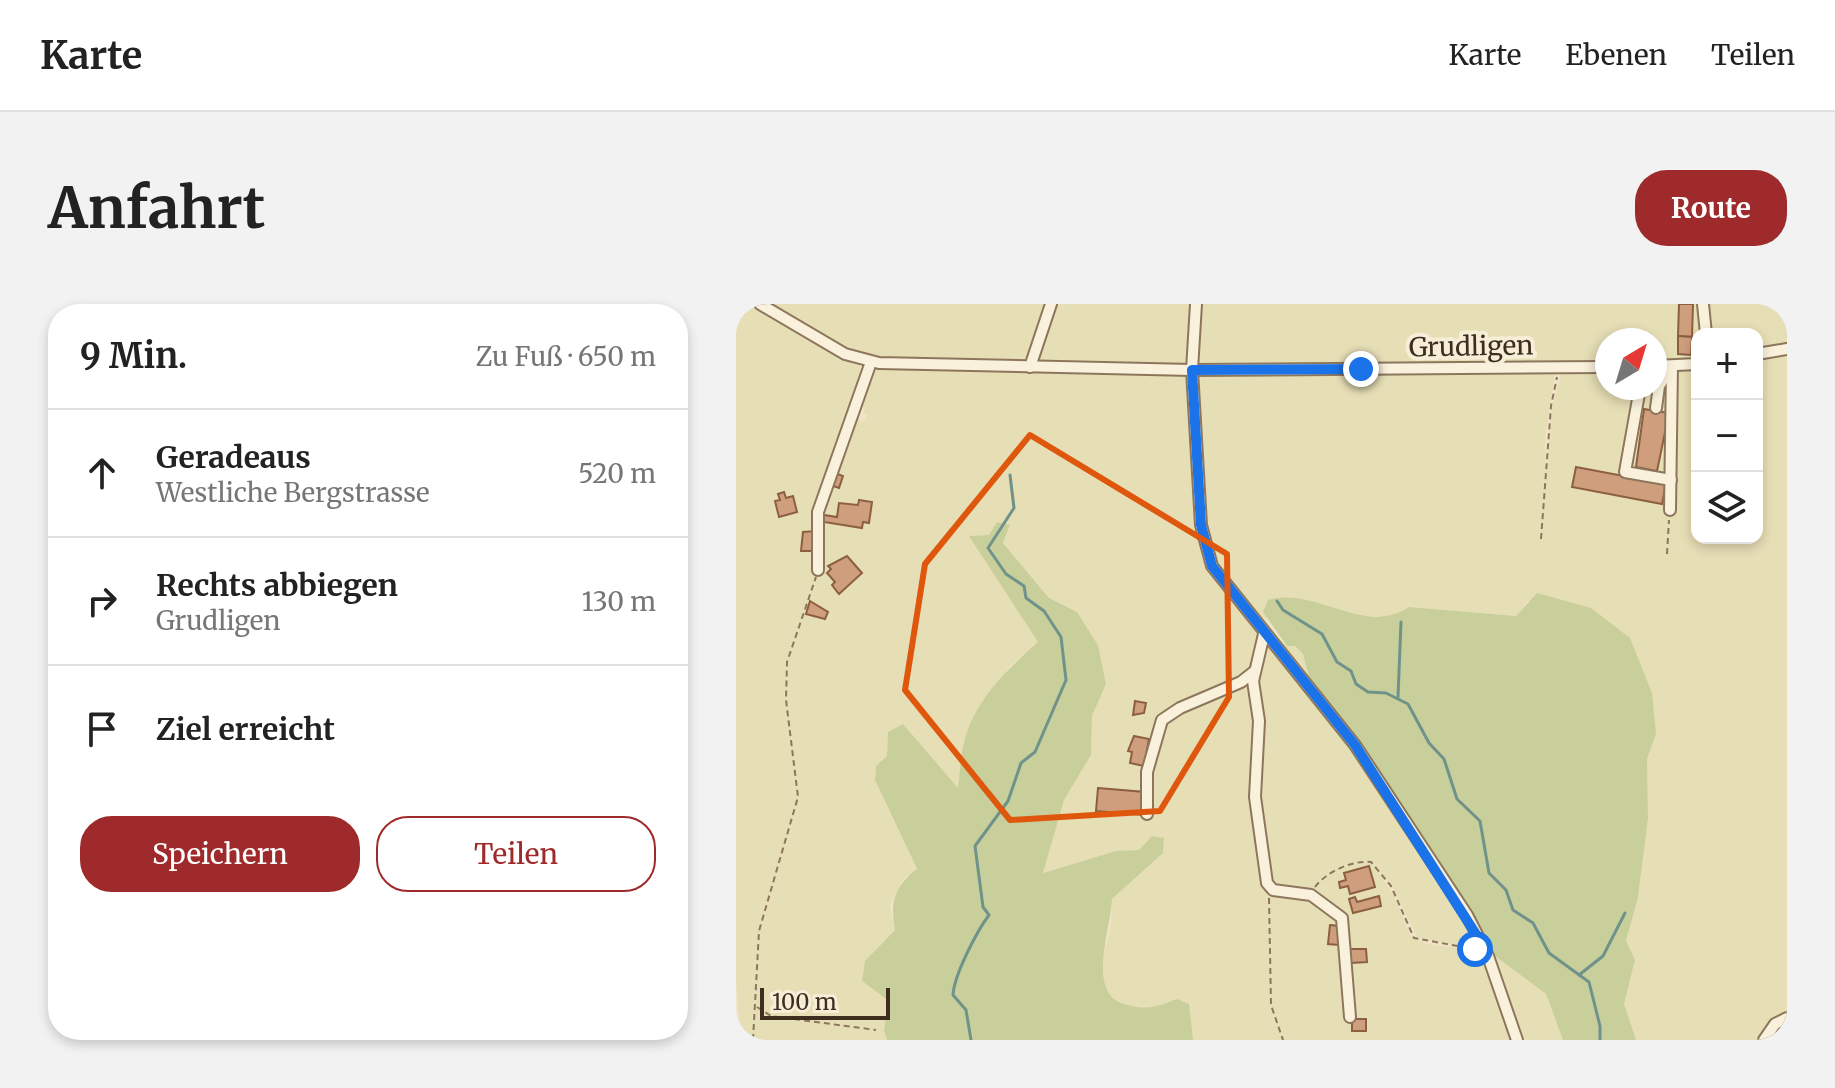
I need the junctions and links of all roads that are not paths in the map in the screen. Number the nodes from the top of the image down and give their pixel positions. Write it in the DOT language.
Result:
graph roads {
  1 [pos="760,304"];
  2 [pos="1051,304"];
  3 [pos="1196,304"];
  4 [pos="1703,304"];
  5 [pos="1705,328"];
  6 [pos="1787,349"];
  7 [pos="1763,353"];
  8 [pos="871,362"];
  9 [pos="1691,364"];
  10 [pos="1667,366"];
  11 [pos="1672,366"];
  12 [pos="1030,367"];
  13 [pos="1595,367"];
  14 [pos="1192,370"];
  15 [pos="1638,400"];
  16 [pos="1656,408"];
  17 [pos="1671,480"];
  18 [pos="1670,510"];
  19 [pos="818,570"];
  20 [pos="1264,634"];
  21 [pos="1255,671"];
  22 [pos="1147,814"];
  23 [pos="1350,1017"];
  24 [pos="1787,1018"];
  25 [pos="1517,1040"];
  26 [pos="1764,1040"];
  1 -- 8 [label="street, Grudligen"];
  2 -- 12 [label="street"];
  3 -- 14 [label="street"];
  4 -- 5 [label="street"];
  6 -- 7 [label="street"];
  8 -- 12 [label="street, Grudligen"];
  8 -- 19 [label="street"];
  9 -- 11 [label="street"];
  10 -- 11 [label="street"];
  11 -- 16 [label="street"];
  11 -- 17 [label="street"];
  12 -- 14 [label="street, Grudligen"];
  13 -- 14 [label="street, Grudligen"];
  14 -- 20 [label="street"];
  15 -- 17 [label="street"];
  17 -- 18 [label="street"];
  20 -- 21 [label="street"];
  20 -- 25 [label="street"];
  21 -- 22 [label="street"];
  21 -- 23 [label="street"];
  24 -- 26 [label="street"];
}
